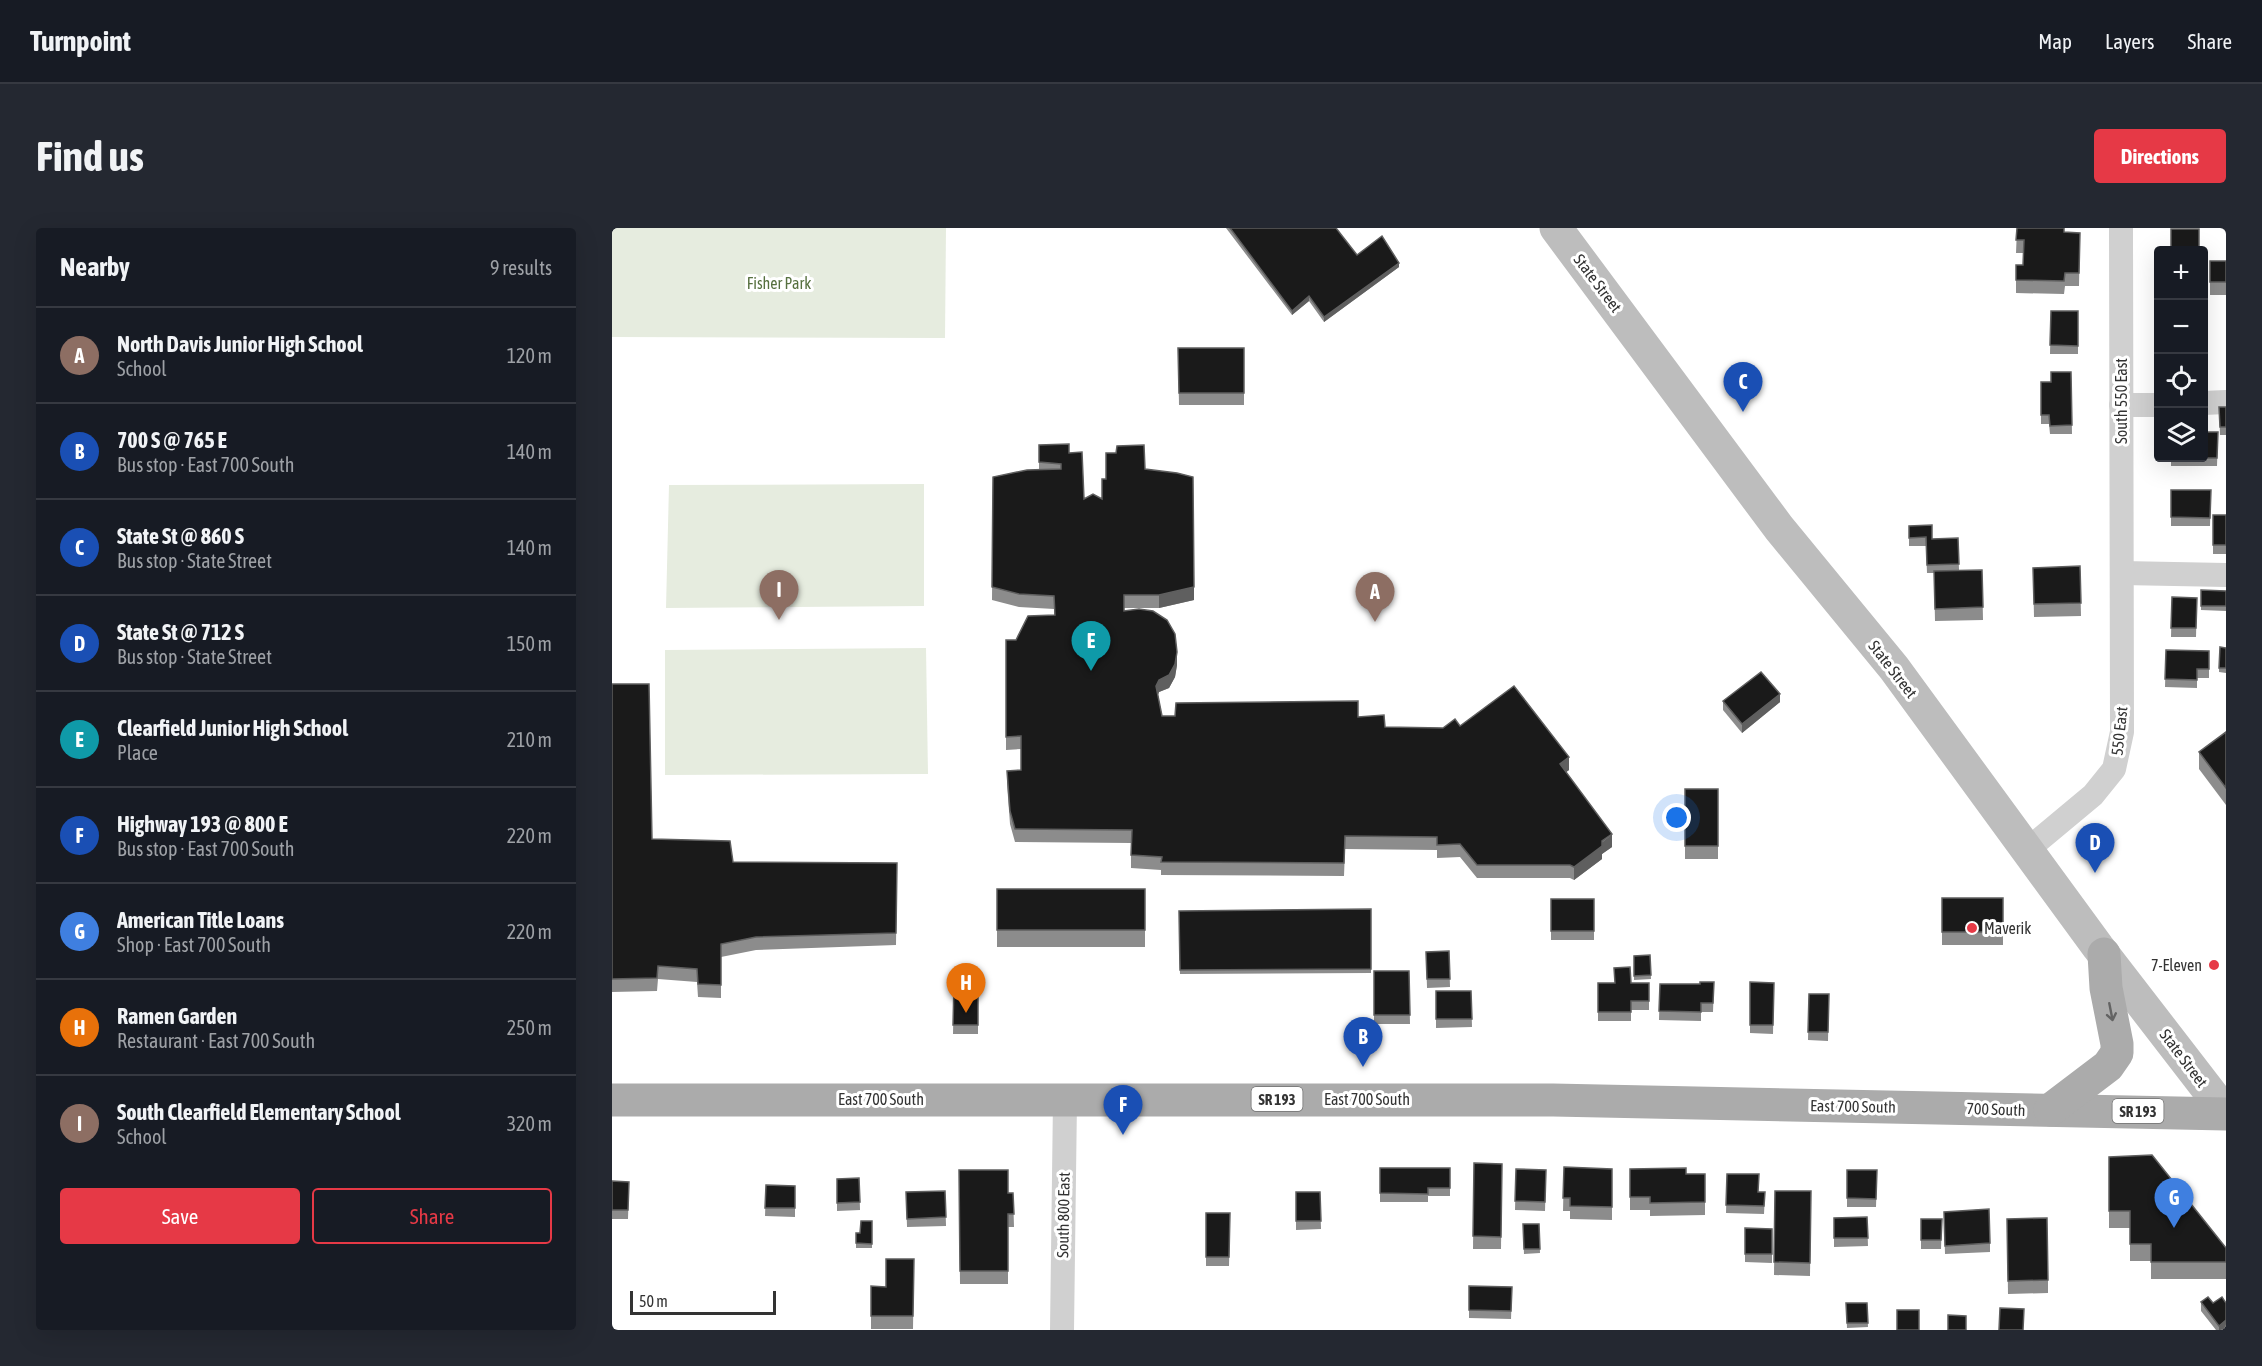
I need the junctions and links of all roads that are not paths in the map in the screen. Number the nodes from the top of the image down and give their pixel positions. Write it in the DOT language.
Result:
graph roads {
  1 [pos="1556,228"];
  2 [pos="2121,228"];
  3 [pos="2226,402"];
  4 [pos="2208,403"];
  5 [pos="2121,405"];
  6 [pos="2154,405"];
  7 [pos="2122,573"];
  8 [pos="2226,575"];
  9 [pos="2027,850"];
  10 [pos="2104,954"];
  11 [pos="612,1100"];
  12 [pos="1065,1100"];
  13 [pos="1942,1107"];
  14 [pos="2050,1110"];
  15 [pos="2226,1113"];
  16 [pos="1062,1330"];
  1 -- 9 [label="main road, State Street"];
  2 -- 5 [label="street, South 550 East"];
  3 -- 4 [label="street"];
  5 -- 6 [label="street"];
  5 -- 7 [label="street, South 550 East"];
  7 -- 8 [label="street"];
  7 -- 9 [label="street, 550 East"];
  9 -- 10 [label="main road, State Street"];
  10 -- 14 [label="main road, one-way"];
  10 -- 15 [label="main road, State Street"];
  11 -- 12 [label="main road, East 700 South / SR 193"];
  12 -- 13 [label="main road, East 700 South / SR 193"];
  12 -- 16 [label="street, South 800 East"];
  13 -- 14 [label="main road, 700 South / SR 193"];
  14 -- 15 [label="main road, SR 193"];
}
